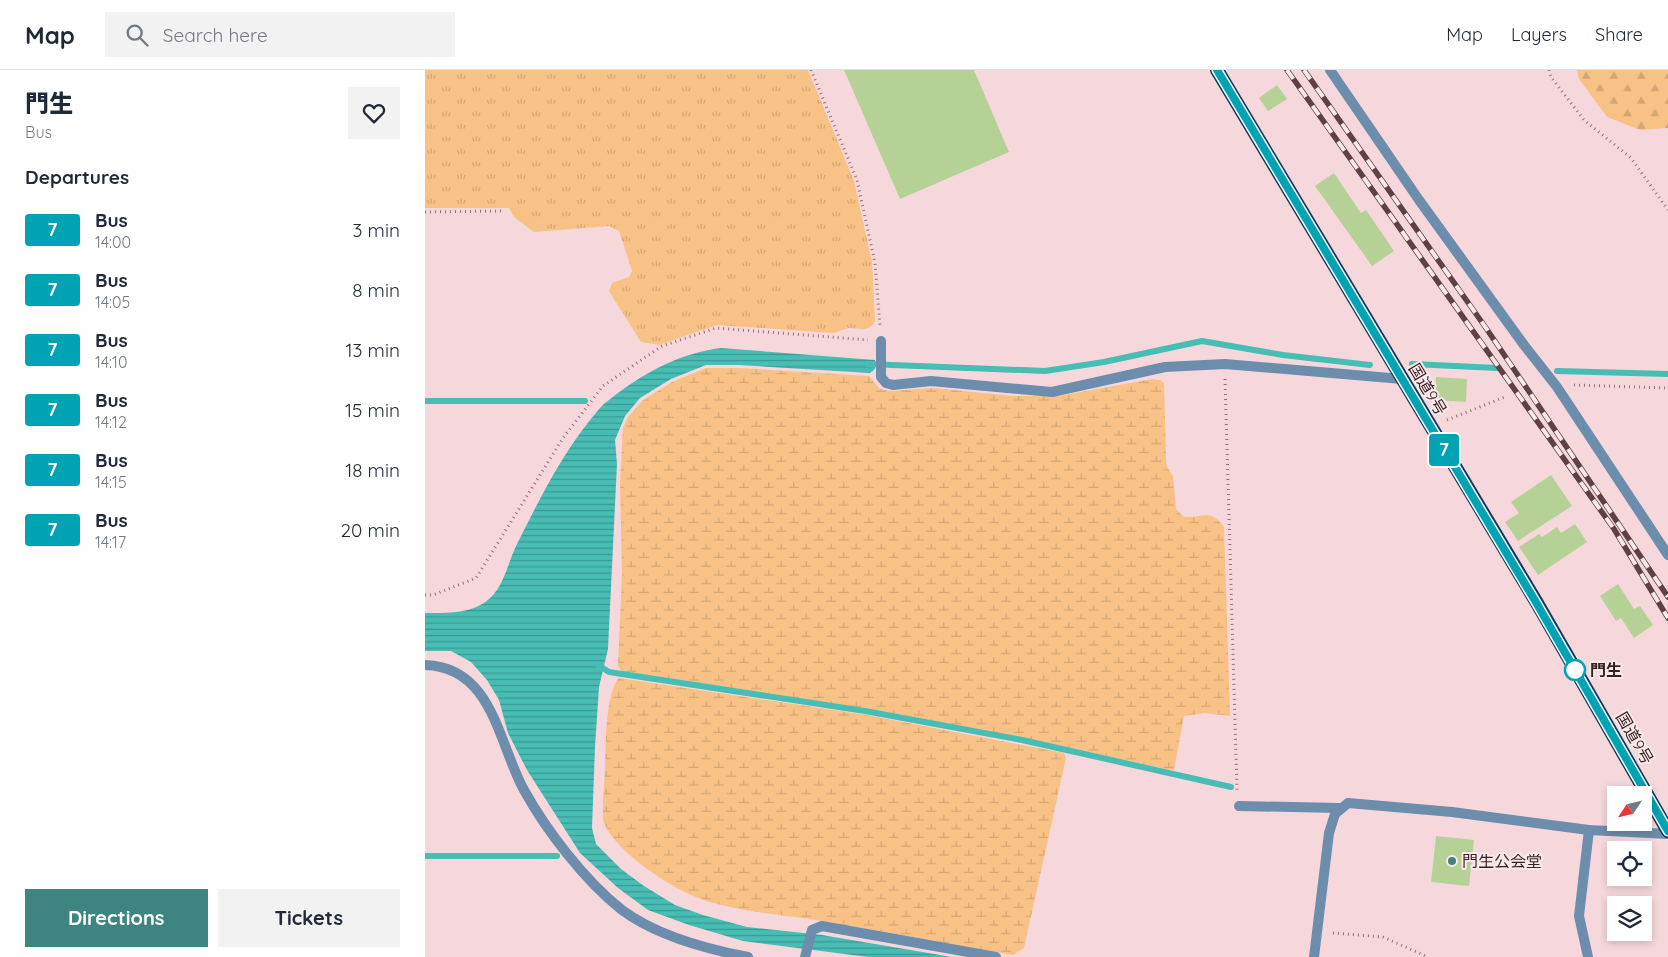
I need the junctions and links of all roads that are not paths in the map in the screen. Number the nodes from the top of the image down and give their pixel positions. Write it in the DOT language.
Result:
graph roads {
  1 [pos="1217,70"];
  2 [pos="1330,70"];
  3 [pos="881,341"];
  4 [pos="1402,380"];
  5 [pos="1668,555"];
  6 [pos="425,664"];
  7 [pos="1239,806"];
  8 [pos="1339,808"];
  9 [pos="1589,830"];
  10 [pos="1668,833"];
  11 [pos="806,955"];
  12 [pos="748,957"];
  13 [pos="996,957"];
  14 [pos="1313,957"];
  15 [pos="1588,957"];
  1 -- 4 [label="highway, 国道9号"];
  2 -- 5 [label="street"];
  3 -- 4 [label="street"];
  4 -- 10 [label="highway, 国道9号"];
  6 -- 12 [label="street"];
  7 -- 8 [label="street"];
  8 -- 9 [label="street"];
  8 -- 14 [label="street"];
  9 -- 10 [label="street"];
  9 -- 15 [label="street"];
  11 -- 13 [label="street"];
}
